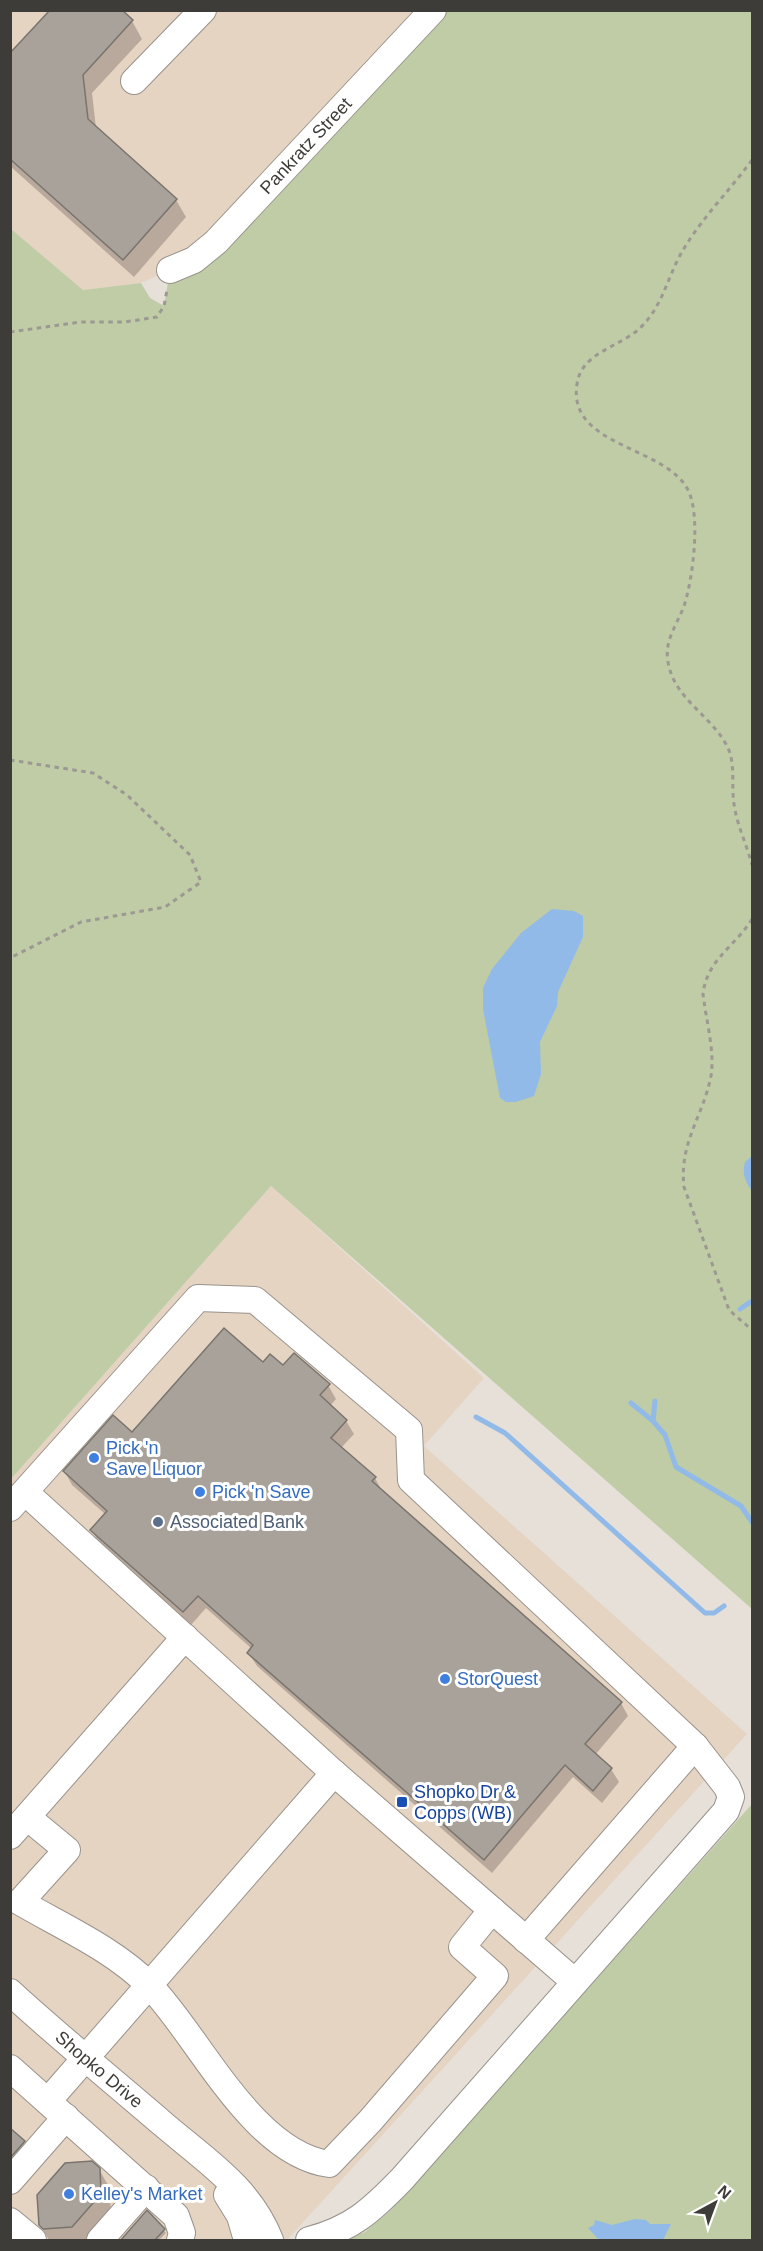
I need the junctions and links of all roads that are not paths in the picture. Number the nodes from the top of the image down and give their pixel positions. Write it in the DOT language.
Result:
graph roads {
  1 [pos="204,10"];
  2 [pos="433,10"];
  3 [pos="134,81"];
  4 [pos="170,270"];
  5 [pos="18,1500"];
  6 [pos="185,1637"];
  7 [pos="695,1746"];
  8 [pos="334,1773"];
  9 [pos="19,1826"];
  10 [pos="492,1910"];
  11 [pos="526,1940"];
  12 [pos="575,1982"];
  13 [pos="148,1984"];
  14 [pos="10,1992"];
  15 [pos="85,2057"];
  16 [pos="10,2068"];
  17 [pos="57,2109"];
  18 [pos="190,2147"];
  19 [pos="10,2181"];
  20 [pos="146,2188"];
  21 [pos="10,2221"];
  22 [pos="343,2235"];
  23 [pos="33,2241"];
  24 [pos="100,2241"];
  25 [pos="180,2241"];
  26 [pos="247,2241"];
  27 [pos="270,2241"];
  28 [pos="309,2241"];
  1 -- 3 [label="street"];
  2 -- 4 [label="street, Pankratz Street"];
  5 -- 6 [label="street"];
  5 -- 7 [label="street"];
  6 -- 8 [label="street"];
  6 -- 9 [label="street"];
  7 -- 11 [label="street"];
  7 -- 12 [label="street"];
  8 -- 10 [label="street"];
  8 -- 13 [label="street"];
  9 -- 13 [label="street"];
  10 -- 11 [label="street"];
  10 -- 13 [label="street"];
  11 -- 12 [label="street"];
  12 -- 22 [label="street"];
  13 -- 15 [label="street"];
  14 -- 15 [label="street, Shopko Drive"];
  15 -- 17 [label="street"];
  15 -- 18 [label="street, Shopko Drive"];
  16 -- 17 [label="street"];
  17 -- 19 [label="street"];
  17 -- 20 [label="street"];
  18 -- 26 [label="street, Shopko Drive"];
  18 -- 27 [label="street, Shopko Drive"];
  20 -- 24 [label="street"];
  20 -- 25 [label="street"];
  21 -- 23 [label="street"];
  22 -- 28 [label="street"];
}
